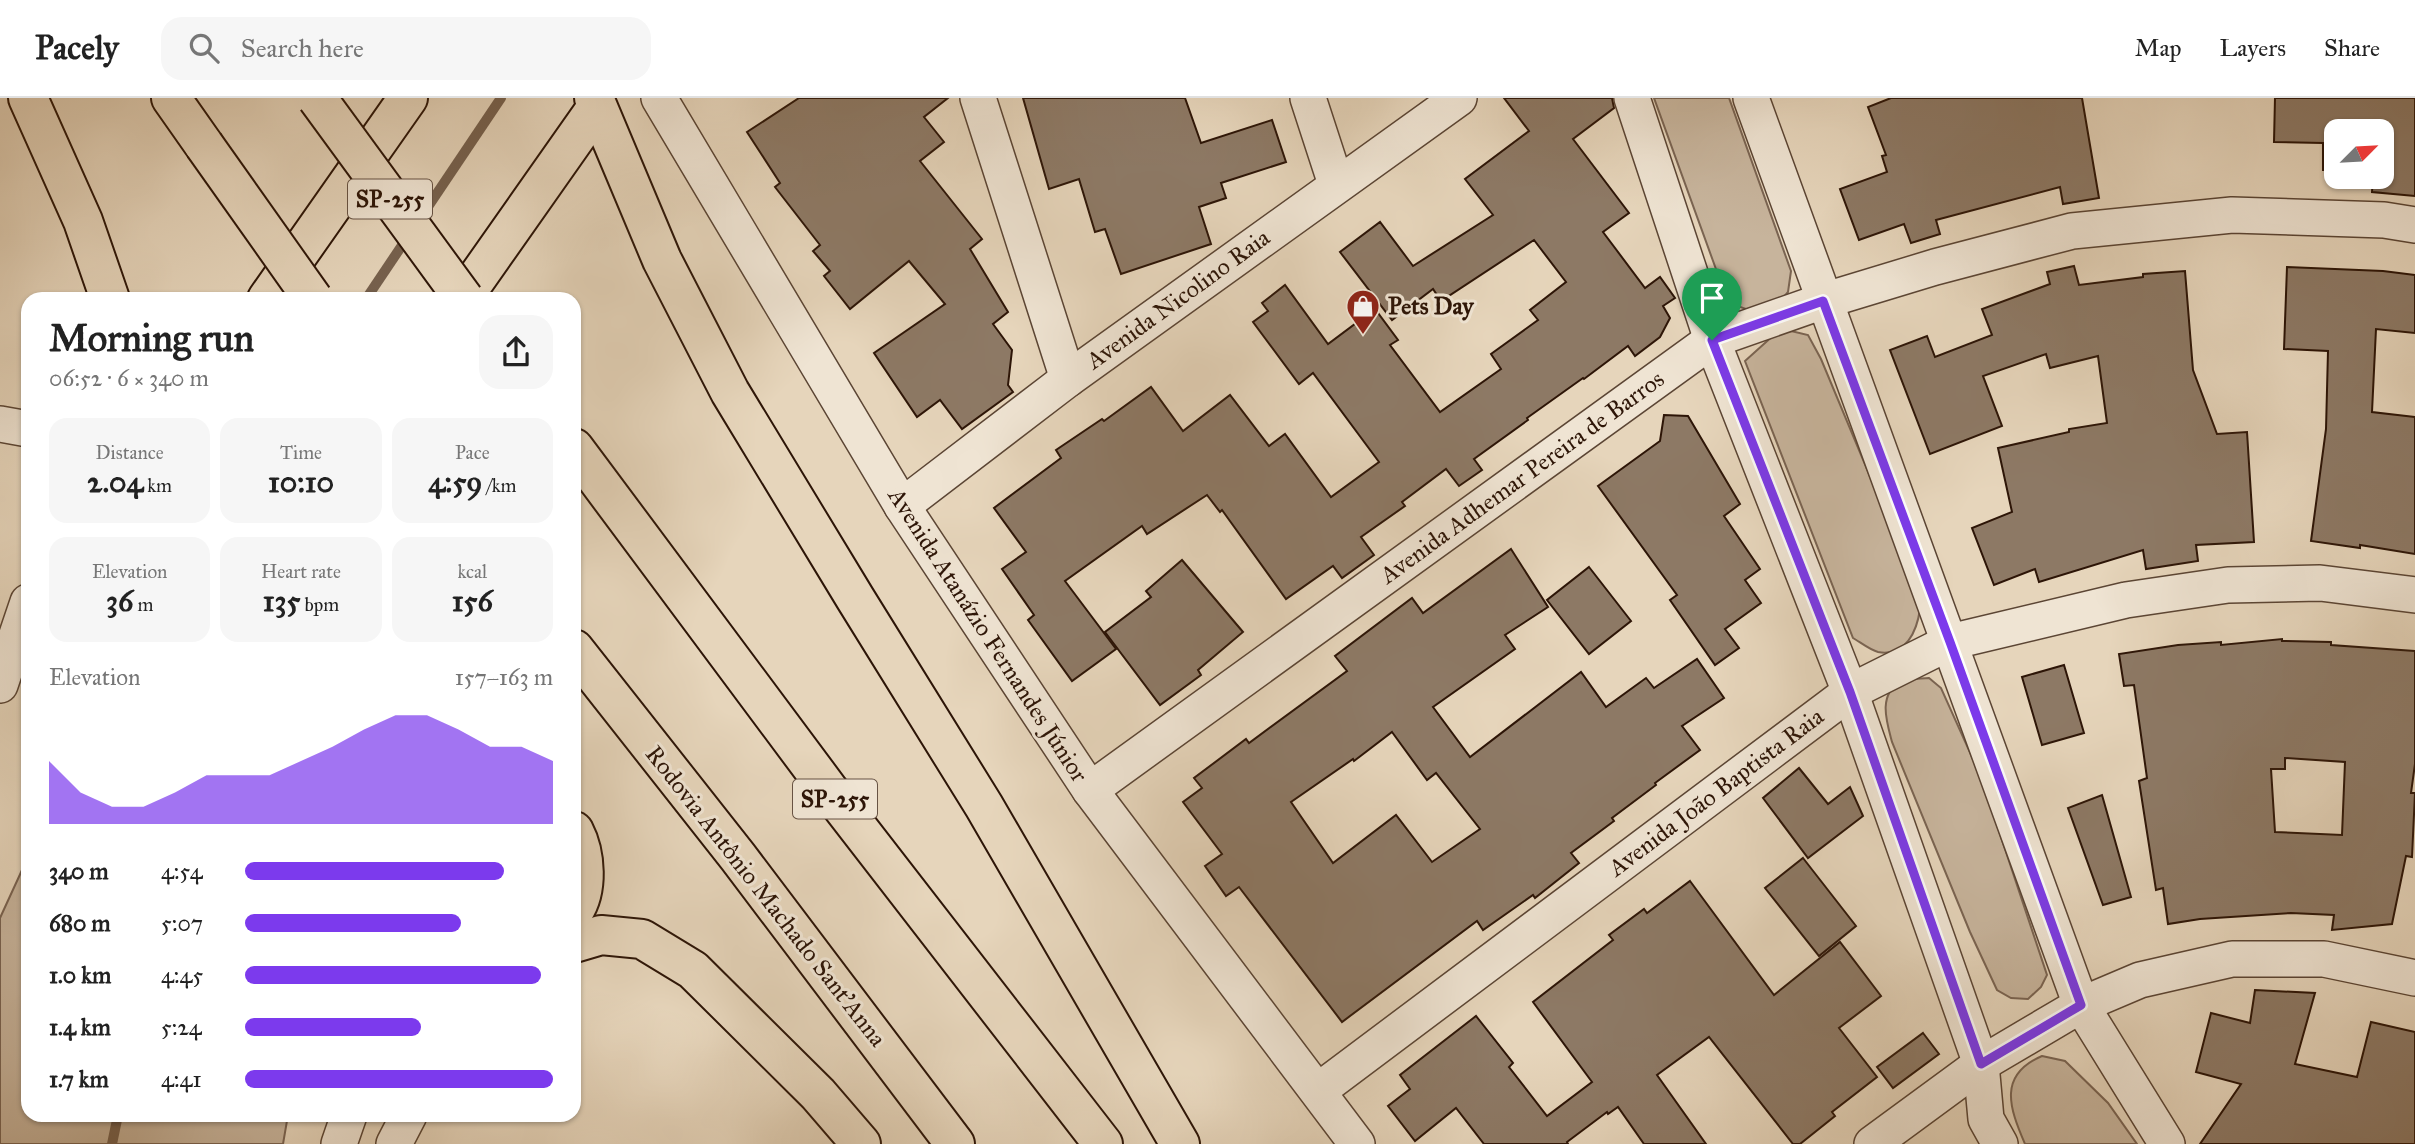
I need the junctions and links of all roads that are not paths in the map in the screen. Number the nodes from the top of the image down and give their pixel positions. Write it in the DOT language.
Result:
graph roads {
  1 [pos="28,98"];
  2 [pos="171,98"];
  3 [pos="317,98"];
  4 [pos="408,98"];
  5 [pos="659,98"];
  6 [pos="978,98"];
  7 [pos="1308,98"];
  8 [pos="1459,98"];
  9 [pos="1632,98"];
  10 [pos="1751,98"];
  11 [pos="598,101"];
  12 [pos="1336,184"];
  13 [pos="2415,225"];
  14 [pos="108,292"];
  15 [pos="272,292"];
  16 [pos="308,292"];
  17 [pos="458,292"];
  18 [pos="468,292"];
  19 [pos="1823,301"];
  20 [pos="1712,340"];
  21 [pos="1068,379"];
  22 [pos="0,424"];
  23 [pos="21,428"];
  24 [pos="581,457"];
  25 [pos="902,506"];
  26 [pos="2415,595"];
  27 [pos="21,623"];
  28 [pos="1950,642"];
  29 [pos="581,658"];
  30 [pos="0,685"];
  31 [pos="1850,692"];
  32 [pos="1090,790"];
  33 [pos="581,858"];
  34 [pos="581,890"];
  35 [pos="581,941"];
  36 [pos="2413,969"];
  37 [pos="2081,1005"];
  38 [pos="1981,1064"];
  39 [pos="1318,1091"];
  40 [pos="347,1122"];
  41 [pos="351,1122"];
  42 [pos="339,1144"];
  43 [pos="356,1144"];
  44 [pos="861,1144"];
  45 [pos="955,1144"];
  46 [pos="1103,1144"];
  47 [pos="1180,1144"];
  48 [pos="1357,1144"];
  49 [pos="1872,1144"];
  50 [pos="2000,1144"];
  51 [pos="2167,1144"];
  1 -- 14 [label="highway"];
  2 -- 16 [label="highway, bridge"];
  3 -- 17 [label="highway, SP-255, bridge"];
  4 -- 15 [label="highway"];
  5 -- 25 [label="street, Avenida Atanázio Fernandes Júnior"];
  6 -- 21 [label="street"];
  7 -- 12 [label="street"];
  8 -- 12 [label="street, Avenida Nicolino Raia"];
  9 -- 20 [label="street"];
  10 -- 19 [label="street"];
  11 -- 18 [label="highway"];
  11 -- 47 [label="highway"];
  12 -- 21 [label="street, Avenida Nicolino Raia"];
  13 -- 19 [label="street, Avenida Adhemar Pereira de Barros"];
  19 -- 20 [label="street, Avenida Adhemar Pereira de Barros"];
  19 -- 28 [label="street"];
  20 -- 31 [label="street"];
  20 -- 32 [label="street, Avenida Adhemar Pereira de Barros"];
  21 -- 25 [label="street, Avenida Nicolino Raia"];
  22 -- 23 [label="street"];
  24 -- 46 [label="highway, SP-255"];
  25 -- 32 [label="street, Avenida Atanázio Fernandes Júnior"];
  26 -- 28 [label="street, Avenida João Baptista Raia"];
  27 -- 30 [label="street"];
  28 -- 31 [label="street, Avenida João Baptista Raia"];
  28 -- 37 [label="street"];
  29 -- 45 [label="highway, Rodovia Antônio Machado Sant'Anna"];
  31 -- 38 [label="street"];
  31 -- 39 [label="street, Avenida João Baptista Raia"];
  32 -- 39 [label="street, Avenida Atanázio Fernandes Júnior"];
  33 -- 34 [label="highway"];
  35 -- 44 [label="highway"];
  36 -- 37 [label="street"];
  37 -- 38 [label="street"];
  37 -- 51 [label="street"];
  38 -- 49 [label="street"];
  38 -- 50 [label="street"];
  39 -- 48 [label="street, Avenida Atanázio Fernandes Júnior"];
  40 -- 42 [label="street"];
  41 -- 43 [label="street"];
}
